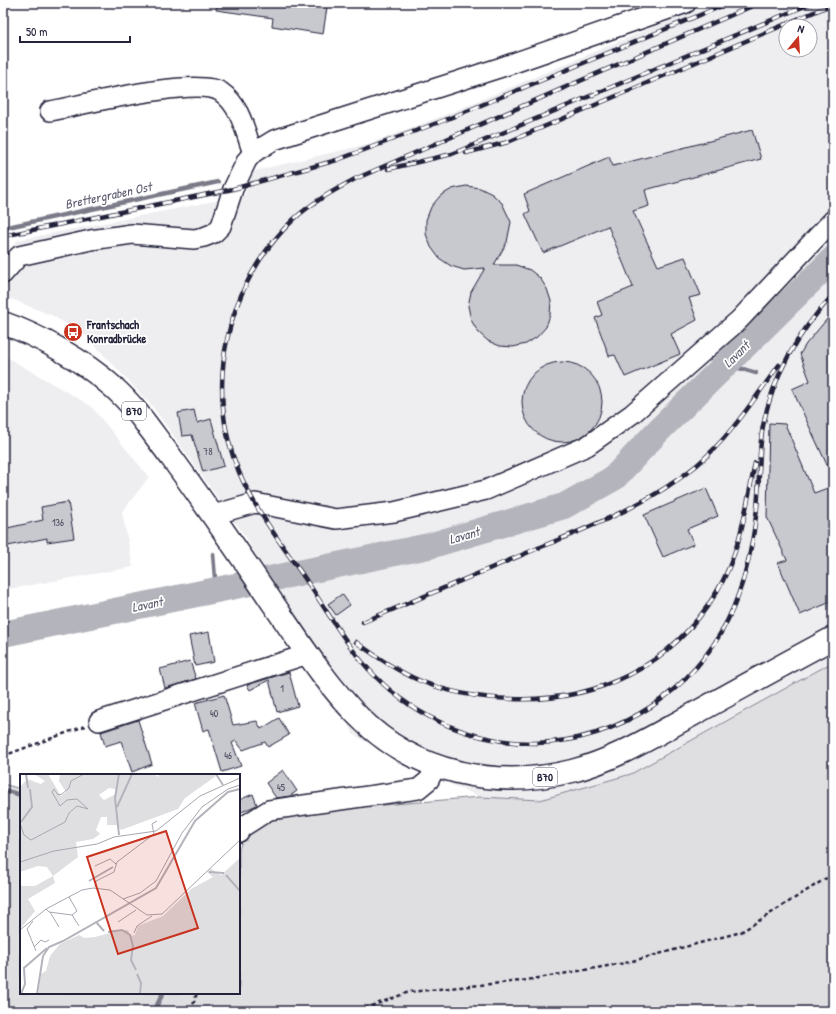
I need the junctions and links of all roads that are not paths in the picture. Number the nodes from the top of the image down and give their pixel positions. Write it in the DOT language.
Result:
graph roads {
  1 [pos="686,3"];
  2 [pos="50,111"];
  3 [pos="253,153"];
  4 [pos="833,220"];
  5 [pos="3,274"];
  6 [pos="3,323"];
  7 [pos="213,515"];
  8 [pos="833,638"];
  9 [pos="308,654"];
  10 [pos="99,721"];
  11 [pos="436,766"];
  12 [pos="240,830"];
  1 -- 3 [label="street"];
  2 -- 3 [label="street"];
  3 -- 5 [label="street"];
  4 -- 7 [label="street"];
  6 -- 7 [label="main road, B70"];
  7 -- 9 [label="main road, B70"];
  8 -- 11 [label="main road, B70"];
  9 -- 10 [label="street"];
  9 -- 11 [label="main road, B70"];
  11 -- 12 [label="street"];
}
